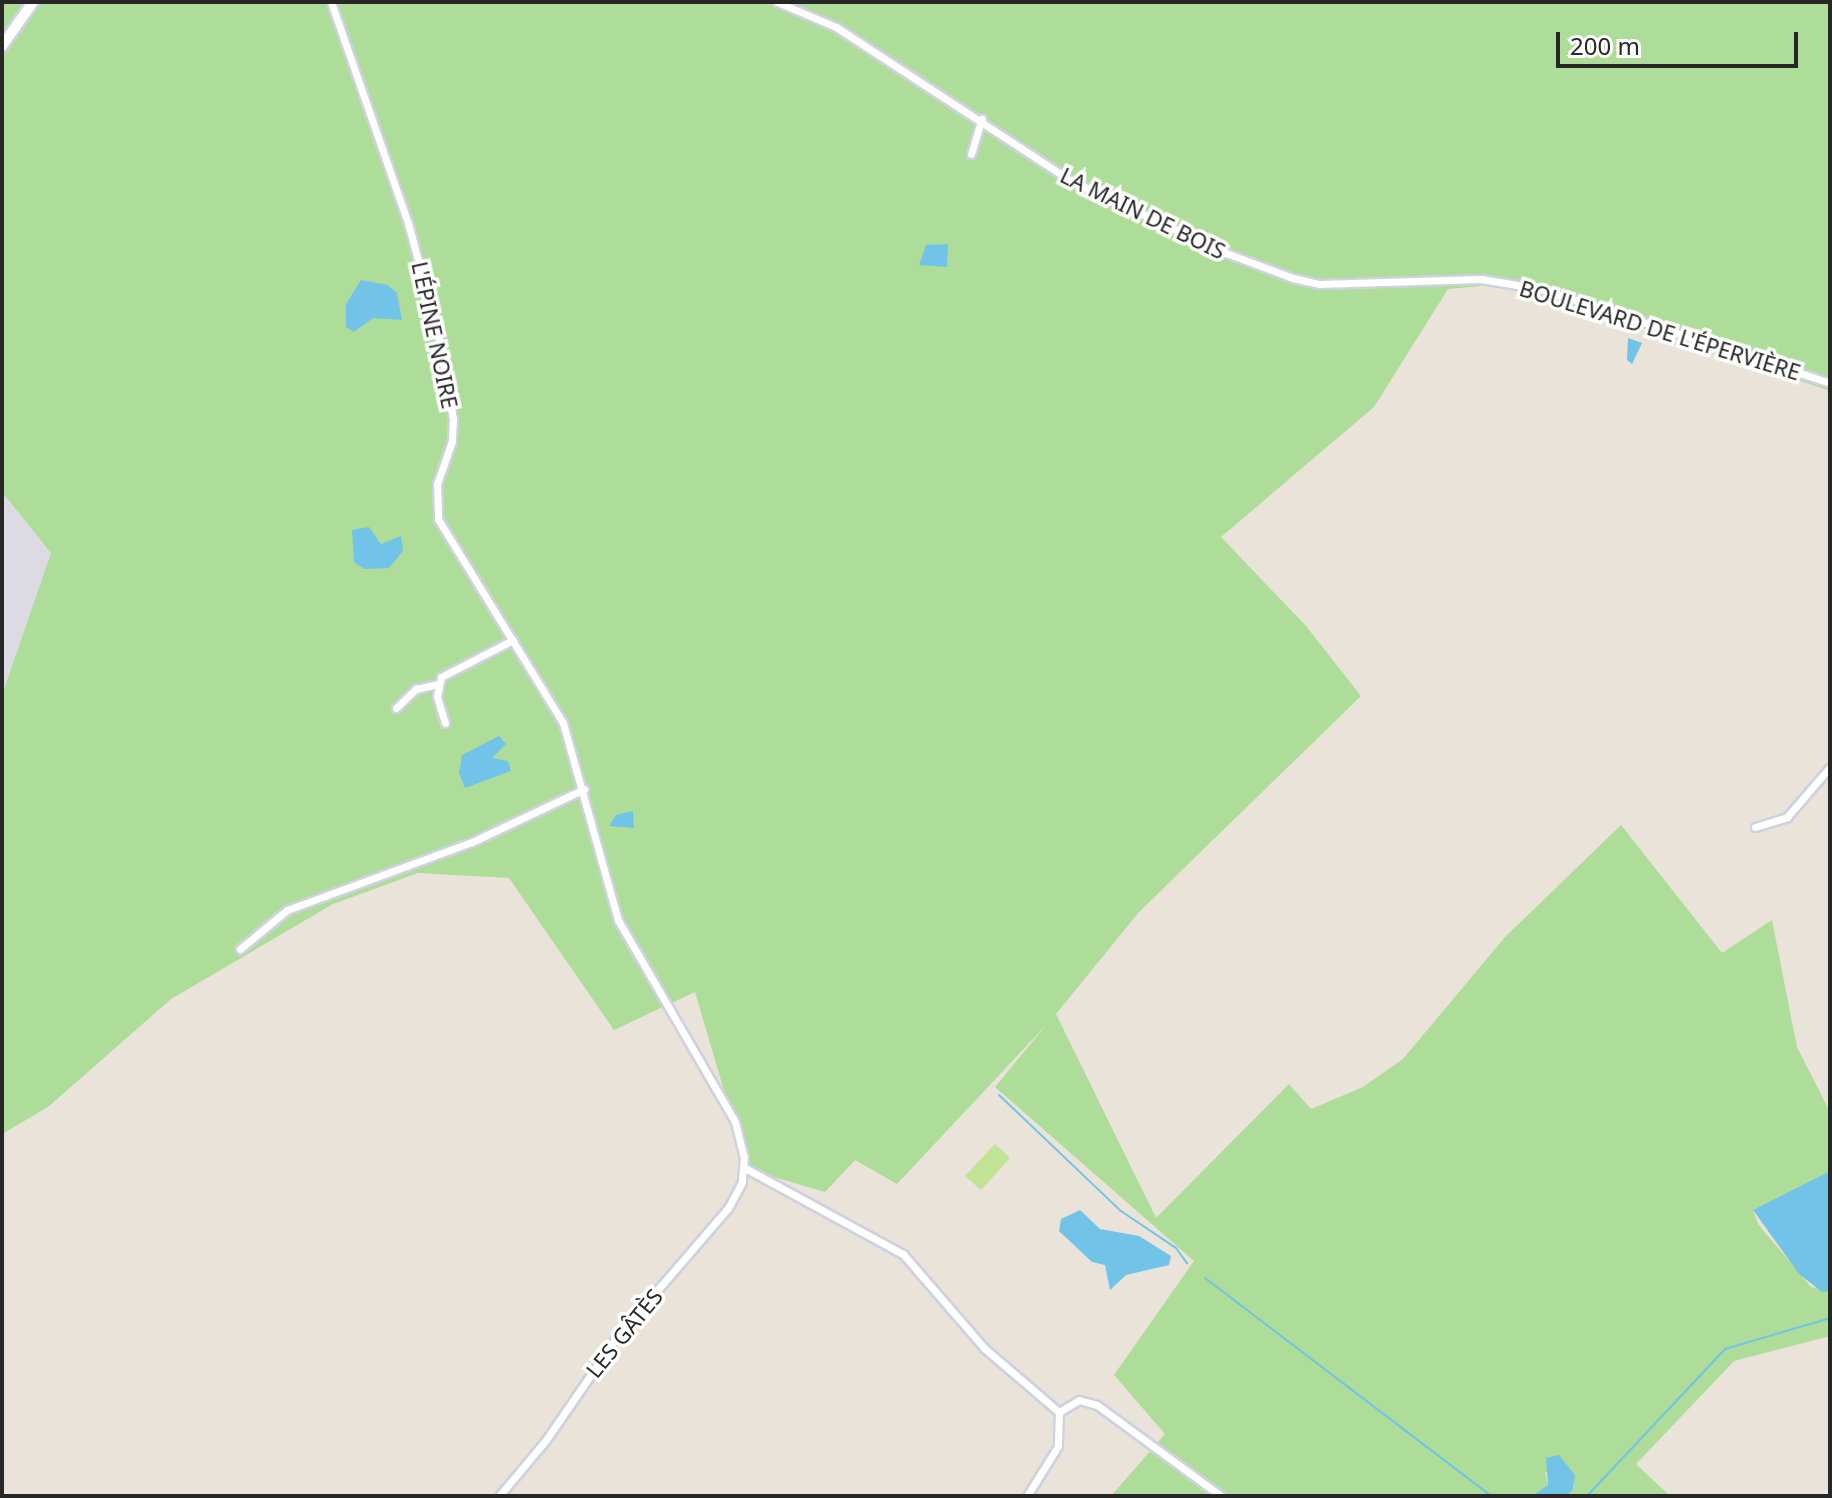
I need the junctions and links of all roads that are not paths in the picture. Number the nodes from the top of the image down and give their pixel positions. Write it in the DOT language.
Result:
graph roads {
  1 [pos="33,2"];
  2 [pos="331,2"];
  3 [pos="777,2"];
  4 [pos="2,46"];
  5 [pos="982,119"];
  6 [pos="971,154"];
  7 [pos="1489,281"];
  8 [pos="1830,383"];
  9 [pos="513,640"];
  10 [pos="438,684"];
  11 [pos="396,708"];
  12 [pos="445,723"];
  13 [pos="1830,767"];
  14 [pos="584,789"];
  15 [pos="1755,827"];
  16 [pos="240,949"];
  17 [pos="745,1168"];
  18 [pos="1059,1412"];
  19 [pos="499,1496"];
  20 [pos="1027,1496"];
  21 [pos="1221,1496"];
  1 -- 4 [label="street"];
  2 -- 9 [label="street, L'ÉPINE NOIRE"];
  3 -- 5 [label="street, LA MAIN DE BOIS"];
  5 -- 6 [label="street"];
  5 -- 7 [label="street, LA MAIN DE BOIS"];
  7 -- 8 [label="street, BOULEVARD DE L'ÉPERVIÈRE"];
  9 -- 10 [label="street"];
  9 -- 14 [label="street, L'ÉPINE NOIRE"];
  10 -- 11 [label="street"];
  10 -- 12 [label="street"];
  13 -- 15 [label="street"];
  14 -- 16 [label="street"];
  14 -- 17 [label="street, L'ÉPINE NOIRE"];
  17 -- 18 [label="street"];
  17 -- 19 [label="street, LES GÂTÈS"];
  18 -- 20 [label="street"];
  18 -- 21 [label="street"];
}
